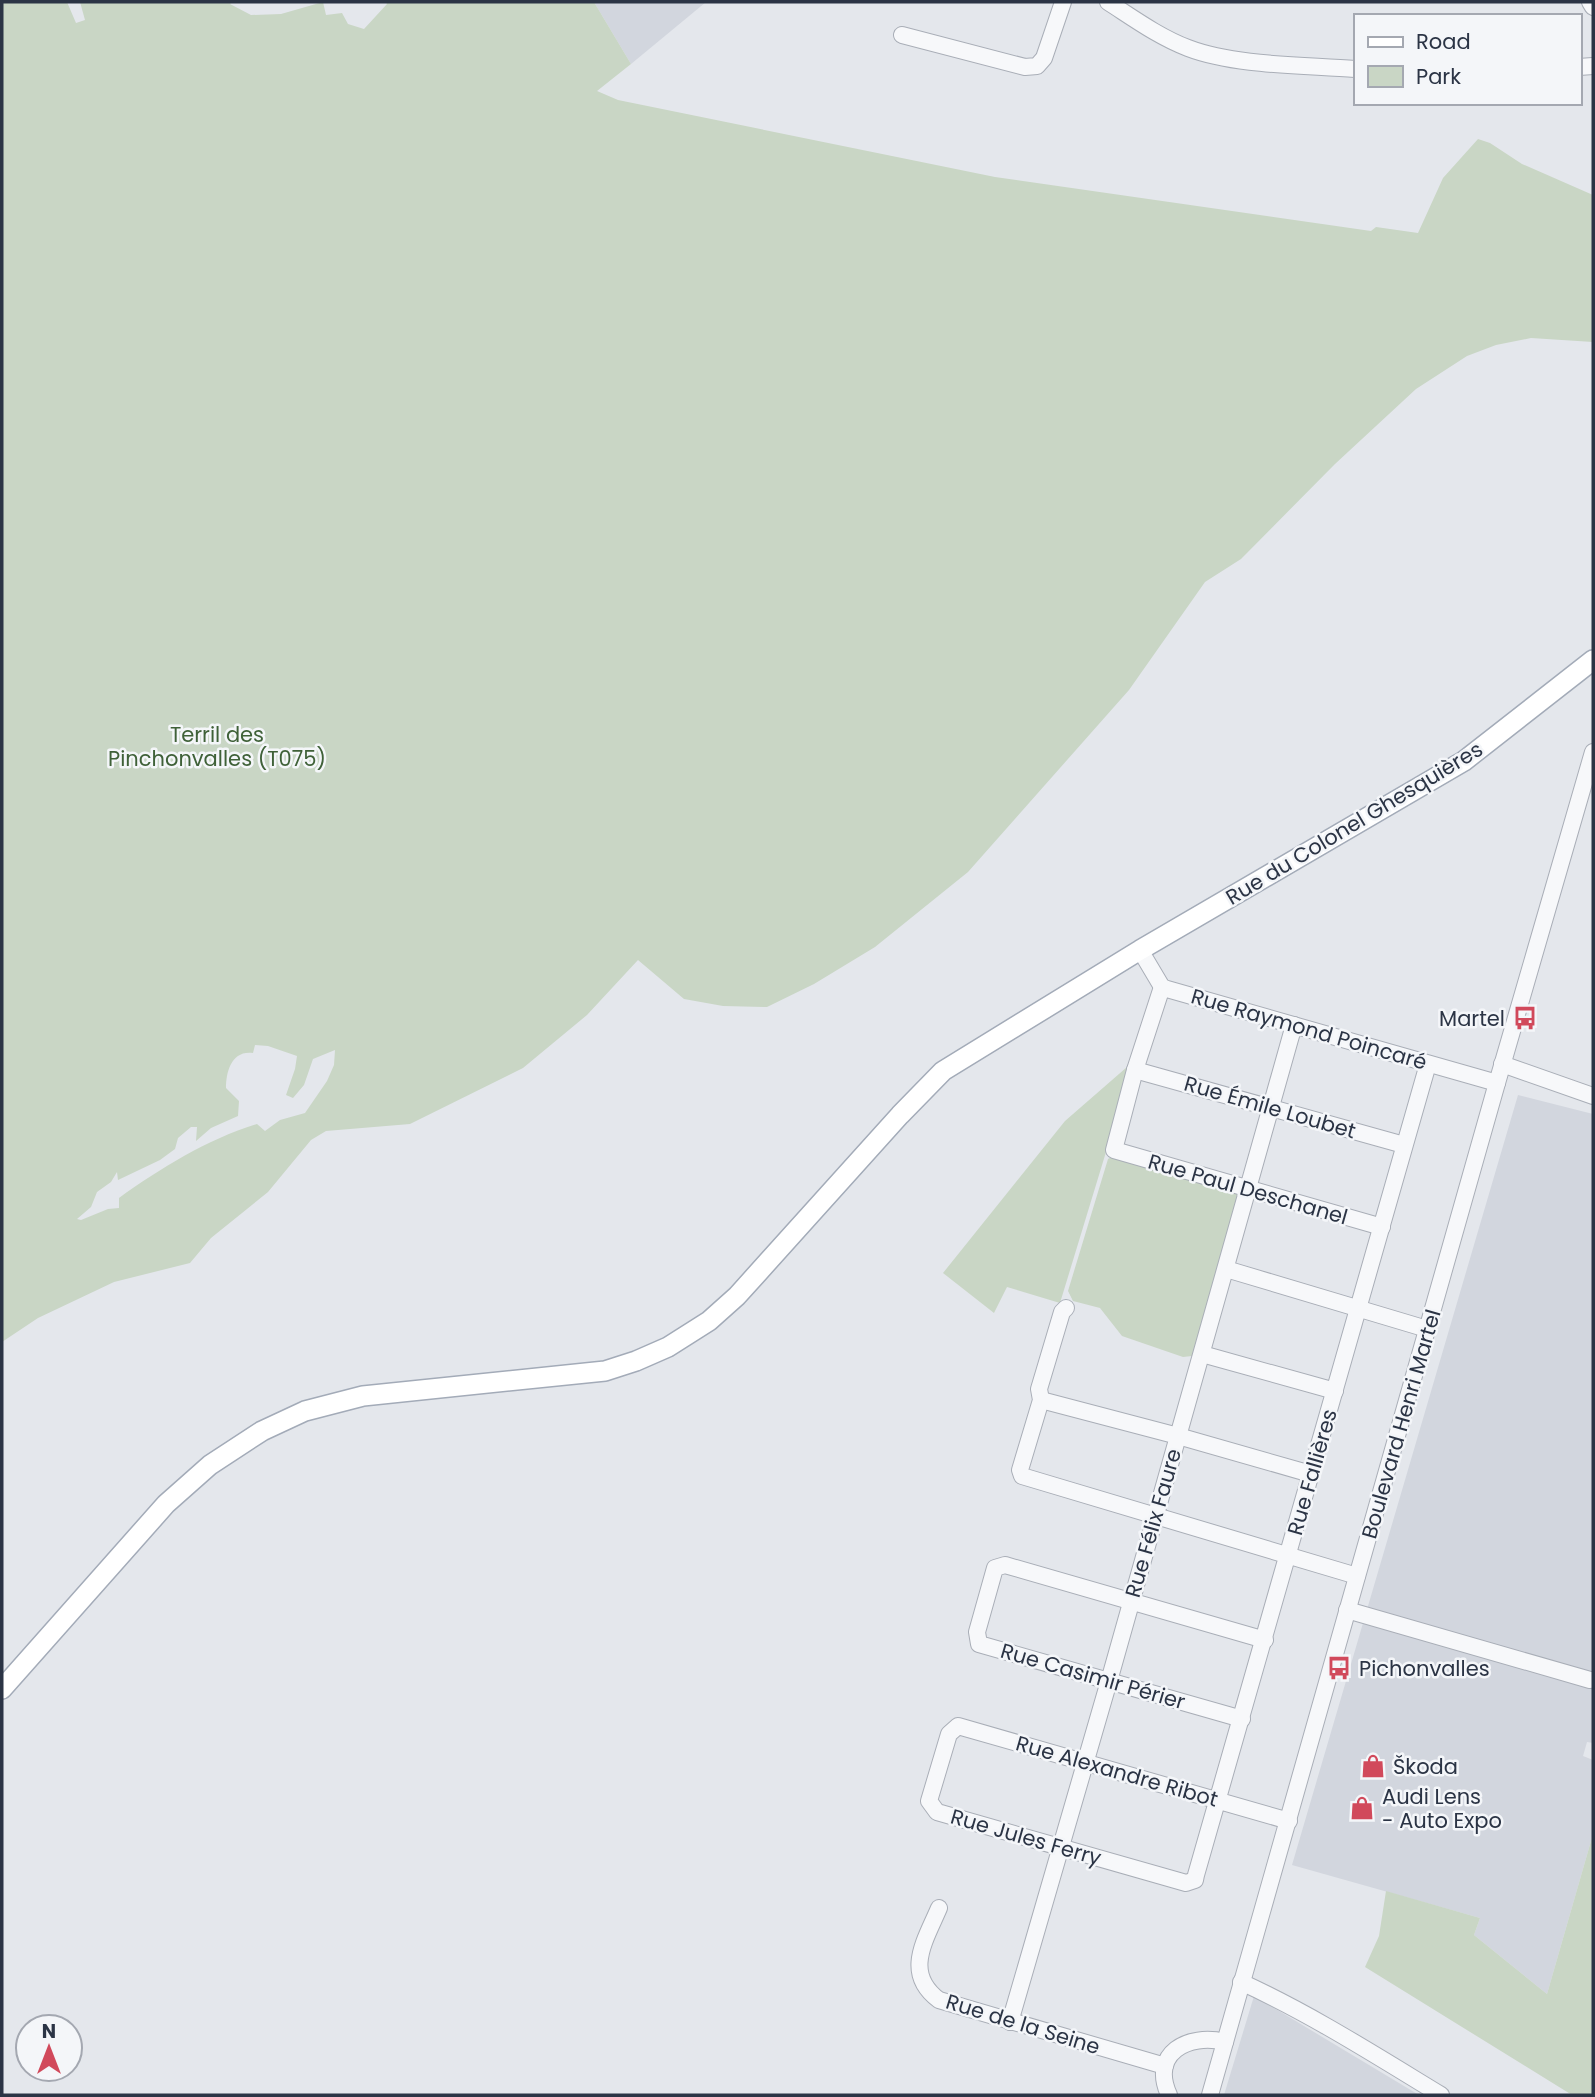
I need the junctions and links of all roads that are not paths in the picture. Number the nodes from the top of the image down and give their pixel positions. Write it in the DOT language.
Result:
graph roads {
  1 [pos="1063,2"];
  2 [pos="1108,2"];
  3 [pos="1590,2"];
  4 [pos="1593,7"];
  5 [pos="902,35"];
  6 [pos="1354,69"];
  7 [pos="1593,660"];
  8 [pos="1593,752"];
  9 [pos="1586,808"];
  10 [pos="1140,950"];
  11 [pos="1162,986"];
  12 [pos="1294,1025"];
  13 [pos="1428,1064"];
  14 [pos="1502,1064"];
  15 [pos="1135,1070"];
  16 [pos="1497,1083"];
  17 [pos="1593,1096"];
  18 [pos="1272,1108"];
  19 [pos="1404,1146"];
  20 [pos="1248,1189"];
  21 [pos="1382,1227"];
  22 [pos="1226,1269"];
  23 [pos="1066,1308"];
  24 [pos="1358,1309"];
  25 [pos="1427,1329"];
  26 [pos="1202,1354"];
  27 [pos="1335,1391"];
  28 [pos="1041,1400"];
  29 [pos="1178,1436"];
  30 [pos="1311,1474"];
  31 [pos="1155,1516"];
  32 [pos="1288,1555"];
  33 [pos="1357,1576"];
  34 [pos="1130,1601"];
  35 [pos="1347,1610"];
  36 [pos="1265,1640"];
  37 [pos="1590,1680"];
  38 [pos="1109,1681"];
  39 [pos="2,1689"];
  40 [pos="1242,1719"];
  41 [pos="949,1734"];
  42 [pos="1084,1762"];
  43 [pos="1218,1800"];
  44 [pos="1289,1821"];
  45 [pos="1061,1847"];
  46 [pos="1195,1880"];
  47 [pos="939,1908"];
  48 [pos="1241,1982"];
  49 [pos="1010,2022"];
  50 [pos="1225,2042"];
  51 [pos="1165,2066"];
  52 [pos="1169,2095"];
  53 [pos="1210,2095"];
  54 [pos="1441,2095"];
  1 -- 5 [label="street"];
  2 -- 6 [label="street"];
  3 -- 4 [label="street"];
  7 -- 10 [label="main road, Rue du Colonel Ghesquières"];
  8 -- 9 [label="street, Boulevard Henri Martel"];
  9 -- 14 [label="street, Boulevard Henri Martel"];
  10 -- 11 [label="street, Rue Raymond Poincaré"];
  10 -- 39 [label="main road, Rue du Colonel Ghesquières"];
  11 -- 12 [label="street, Rue Raymond Poincaré"];
  11 -- 15 [label="street"];
  12 -- 13 [label="street, Rue Raymond Poincaré"];
  12 -- 18 [label="street, Rue Félix Faure"];
  13 -- 16 [label="street, Rue Raymond Poincaré"];
  13 -- 19 [label="street, Rue Fallières"];
  14 -- 16 [label="street, Boulevard Henri Martel"];
  14 -- 17 [label="street"];
  15 -- 18 [label="street, Rue Émile Loubet"];
  15 -- 20 [label="street, Rue Paul Deschanel"];
  16 -- 25 [label="street, Boulevard Henri Martel"];
  18 -- 19 [label="street, Rue Émile Loubet"];
  18 -- 20 [label="street, Rue Félix Faure"];
  19 -- 21 [label="street, Rue Fallières"];
  20 -- 21 [label="street, Rue Paul Deschanel"];
  20 -- 22 [label="street, Rue Félix Faure"];
  21 -- 24 [label="street, Rue Fallières"];
  22 -- 24 [label="street"];
  22 -- 26 [label="street, Rue Félix Faure"];
  23 -- 28 [label="street"];
  24 -- 25 [label="street"];
  24 -- 27 [label="street, Rue Fallières"];
  25 -- 33 [label="street, Boulevard Henri Martel"];
  26 -- 27 [label="street"];
  26 -- 29 [label="street, Rue Félix Faure"];
  27 -- 30 [label="street, Rue Fallières"];
  28 -- 29 [label="street"];
  28 -- 31 [label="street"];
  29 -- 30 [label="street"];
  29 -- 31 [label="street, Rue Félix Faure"];
  30 -- 32 [label="street, Rue Fallières"];
  31 -- 32 [label="street"];
  31 -- 34 [label="street, Rue Félix Faure"];
  32 -- 33 [label="street"];
  32 -- 36 [label="street, Rue Fallières"];
  33 -- 35 [label="street, Boulevard Henri Martel"];
  34 -- 36 [label="street"];
  34 -- 38 [label="street, Rue Félix Faure"];
  34 -- 38 [label="street, Rue Casimir Périer"];
  35 -- 37 [label="street"];
  35 -- 44 [label="street, Boulevard Henri Martel"];
  36 -- 40 [label="street, Rue Fallières"];
  38 -- 40 [label="street, Rue Casimir Périer"];
  38 -- 42 [label="street, Rue Félix Faure"];
  40 -- 43 [label="street, Rue Fallières"];
  41 -- 42 [label="street, Rue Alexandre Ribot"];
  41 -- 45 [label="street, Rue Jules Ferry"];
  42 -- 43 [label="street, Rue Alexandre Ribot"];
  42 -- 45 [label="street, Rue Félix Faure"];
  43 -- 44 [label="street, Rue Alexandre Ribot"];
  43 -- 46 [label="street, Rue Fallières"];
  44 -- 48 [label="street, Boulevard Henri Martel"];
  45 -- 46 [label="street, Rue Jules Ferry"];
  45 -- 49 [label="street, Rue Félix Faure"];
  47 -- 49 [label="street, Rue de la Seine"];
  48 -- 50 [label="street, Boulevard Henri Martel"];
  48 -- 54 [label="street"];
  49 -- 51 [label="street, Rue de la Seine"];
  50 -- 51 [label="street"];
  50 -- 53 [label="street, Boulevard Henri Martel"];
  51 -- 52 [label="street"];
}
